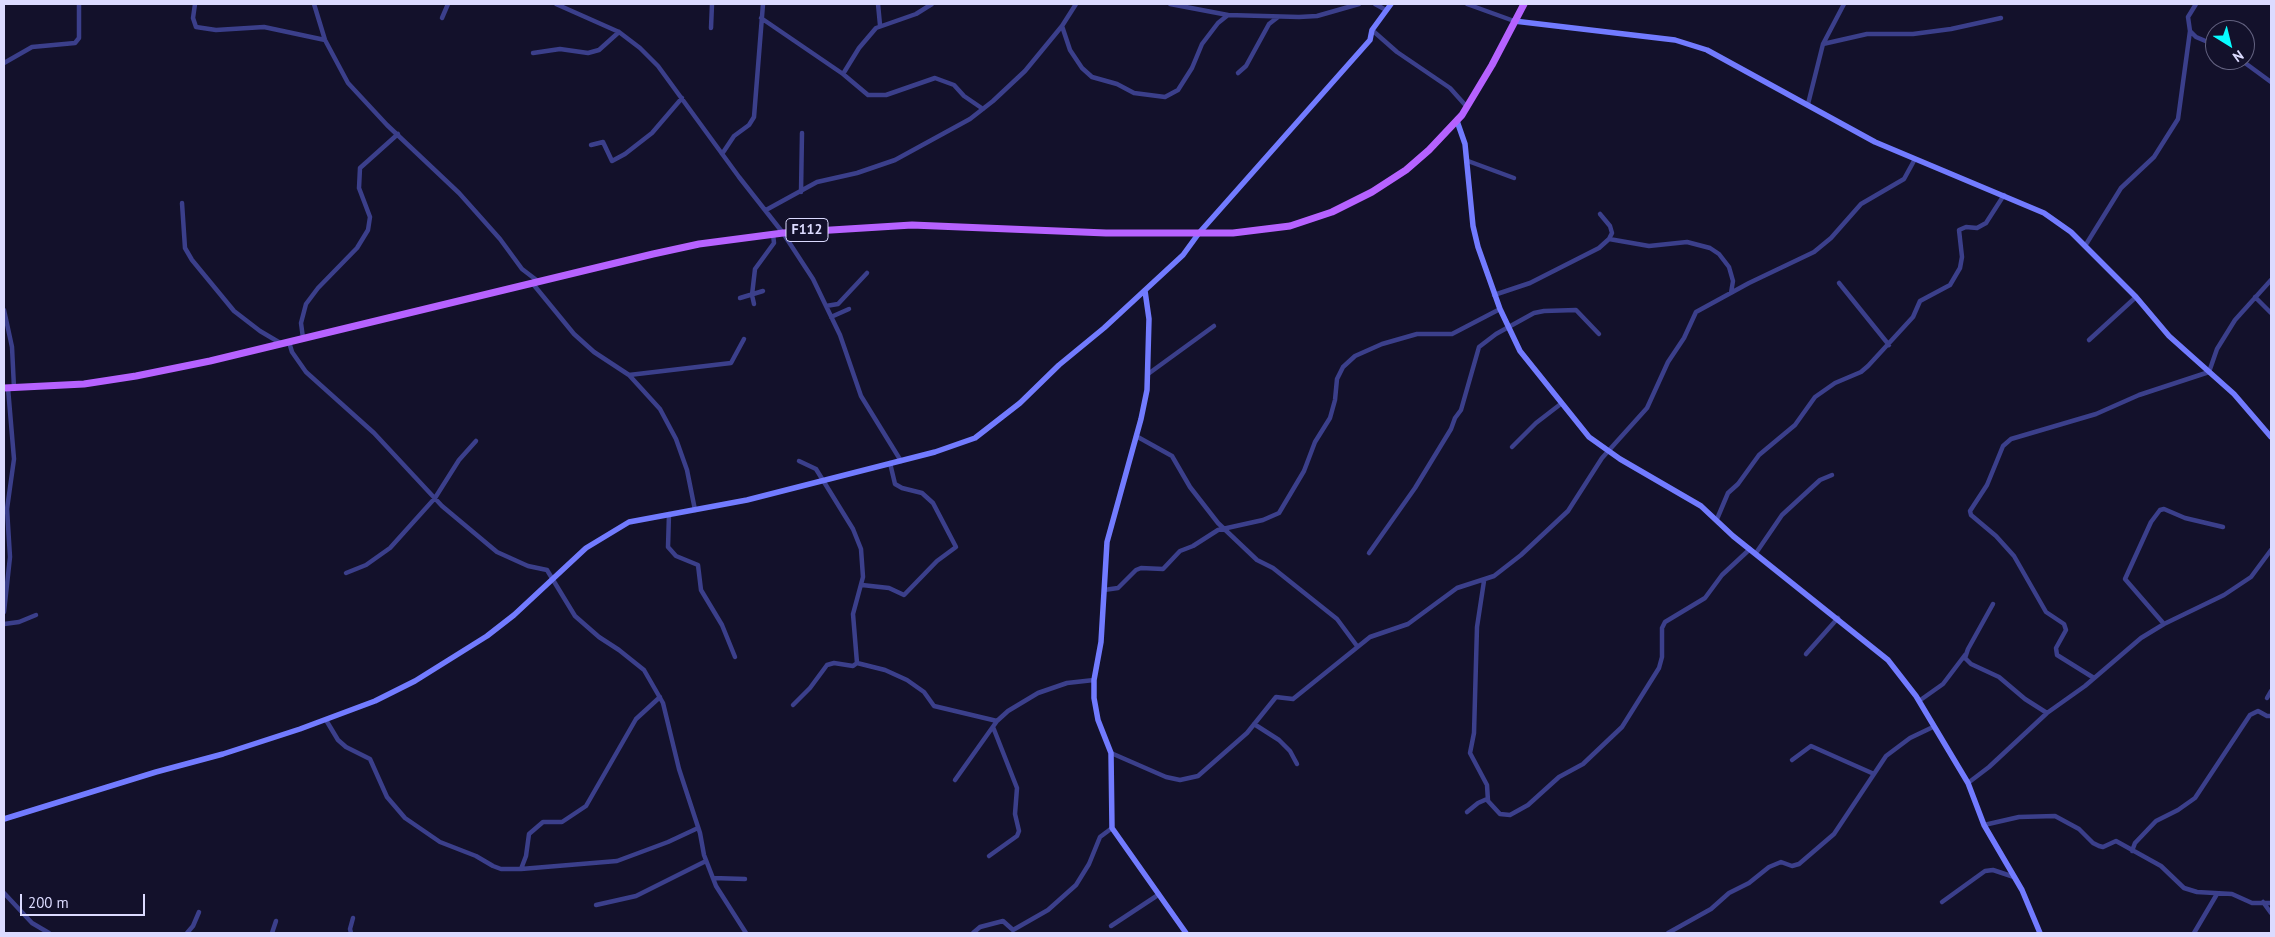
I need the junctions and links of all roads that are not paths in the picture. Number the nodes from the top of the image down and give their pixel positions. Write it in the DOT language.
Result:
graph roads {
  1 [pos="80,4"];
  2 [pos="195,4"];
  3 [pos="314,4"];
  4 [pos="448,4"];
  5 [pos="556,4"];
  6 [pos="712,4"];
  7 [pos="763,4"];
  8 [pos="878,4"];
  9 [pos="932,4"];
  10 [pos="1076,4"];
  11 [pos="1170,4"];
  12 [pos="1359,4"];
  13 [pos="1375,4"];
  14 [pos="1391,4"];
  15 [pos="1467,4"];
  16 [pos="1524,4"];
  17 [pos="1844,4"];
  18 [pos="2196,4"];
  19 [pos="1386,10"];
  20 [pos="1228,15"];
  21 [pos="1279,16"];
  22 [pos="442,18"];
  23 [pos="761,18"];
  24 [pos="2001,18"];
  25 [pos="1514,21"];
  26 [pos="880,25"];
  27 [pos="1062,26"];
  28 [pos="711,28"];
  29 [pos="1372,30"];
  30 [pos="2190,31"];
  31 [pos="619,32"];
  32 [pos="325,40"];
  33 [pos="2205,41"];
  34 [pos="1823,44"];
  35 [pos="533,53"];
  36 [pos="4,63"];
  37 [pos="2255,70"];
  38 [pos="1238,72"];
  39 [pos="842,74"];
  40 [pos="2271,82"];
  41 [pos="682,98"];
  42 [pos="1808,104"];
  43 [pos="1467,107"];
  44 [pos="983,109"];
  45 [pos="1457,121"];
  46 [pos="802,133"];
  47 [pos="398,134"];
  48 [pos="591,145"];
  49 [pos="722,154"];
  50 [pos="1915,159"];
  51 [pos="1468,161"];
  52 [pos="1514,178"];
  53 [pos="801,192"];
  54 [pos="2004,195"];
  55 [pos="182,203"];
  56 [pos="766,210"];
  57 [pos="1600,214"];
  58 [pos="783,232"];
  59 [pos="1199,233"];
  60 [pos="774,234"];
  61 [pos="1609,239"];
  62 [pos="2085,246"];
  63 [pos="868,273"];
  64 [pos="2271,280"];
  65 [pos="536,283"];
  66 [pos="1839,283"];
  67 [pos="763,291"];
  68 [pos="1145,291"];
  69 [pos="1731,293"];
  70 [pos="752,295"];
  71 [pos="1494,295"];
  72 [pos="2136,297"];
  73 [pos="740,298"];
  74 [pos="2255,298"];
  75 [pos="754,304"];
  76 [pos="826,306"];
  77 [pos="849,309"];
  78 [pos="1500,309"];
  79 [pos="4,310"];
  80 [pos="2271,313"];
  81 [pos="831,317"];
  82 [pos="1214,326"];
  83 [pos="1509,328"];
  84 [pos="1599,334"];
  85 [pos="303,338"];
  86 [pos="744,339"];
  87 [pos="2089,340"];
  88 [pos="285,343"];
  89 [pos="1889,345"];
  90 [pos="2209,372"];
  91 [pos="1148,374"];
  92 [pos="629,375"];
  93 [pos="9,388"];
  94 [pos="1562,403"];
  95 [pos="1136,436"];
  96 [pos="2271,437"];
  97 [pos="476,441"];
  98 [pos="1512,447"];
  99 [pos="1609,452"];
  100 [pos="799,461"];
  101 [pos="900,461"];
  102 [pos="890,463"];
  103 [pos="1832,475"];
  104 [pos="822,481"];
  105 [pos="435,498"];
  106 [pos="694,510"];
  107 [pos="669,514"];
  108 [pos="1717,519"];
  109 [pos="2223,527"];
  110 [pos="1224,529"];
  111 [pos="1750,549"];
  112 [pos="2271,550"];
  113 [pos="1370,553"];
  114 [pos="1756,553"];
  115 [pos="346,573"];
  116 [pos="552,578"];
  117 [pos="1484,581"];
  118 [pos="862,585"];
  119 [pos="1104,590"];
  120 [pos="1993,604"];
  121 [pos="4,612"];
  122 [pos="36,615"];
  123 [pos="1838,618"];
  124 [pos="4,624"];
  125 [pos="2164,624"];
  126 [pos="1357,646"];
  127 [pos="1806,654"];
  128 [pos="1965,655"];
  129 [pos="735,657"];
  130 [pos="857,663"];
  131 [pos="2094,678"];
  132 [pos="1094,680"];
  133 [pos="2271,691"];
  134 [pos="660,697"];
  135 [pos="2266,698"];
  136 [pos="1919,701"];
  137 [pos="792,705"];
  138 [pos="2047,713"];
  139 [pos="2271,716"];
  140 [pos="326,720"];
  141 [pos="997,721"];
  142 [pos="1254,724"];
  143 [pos="993,727"];
  144 [pos="1933,727"];
  145 [pos="1111,753"];
  146 [pos="1792,760"];
  147 [pos="1297,764"];
  148 [pos="1874,774"];
  149 [pos="955,780"];
  150 [pos="1968,783"];
  151 [pos="1487,799"];
  152 [pos="1467,812"];
  153 [pos="4,819"];
  154 [pos="1984,825"];
  155 [pos="698,828"];
  156 [pos="1112,828"];
  157 [pos="2132,851"];
  158 [pos="989,856"];
  159 [pos="706,861"];
  160 [pos="521,869"];
  161 [pos="2014,877"];
  162 [pos="713,878"];
  163 [pos="745,879"];
  164 [pos="4,893"];
  165 [pos="2217,894"];
  166 [pos="1158,895"];
  167 [pos="1942,902"];
  168 [pos="2263,902"];
  169 [pos="2271,903"];
  170 [pos="596,905"];
  171 [pos="199,912"];
  172 [pos="2271,913"];
  173 [pos="352,918"];
  174 [pos="276,921"];
  175 [pos="1111,926"];
  176 [pos="49,933"];
  177 [pos="187,933"];
  178 [pos="272,933"];
  179 [pos="351,933"];
  180 [pos="746,933"];
  181 [pos="973,933"];
  182 [pos="1186,933"];
  183 [pos="1668,933"];
  184 [pos="2040,933"];
  185 [pos="2194,933"];
  1 -- 36 [label="street"];
  2 -- 32 [label="street"];
  3 -- 32 [label="street"];
  4 -- 22 [label="street"];
  5 -- 31 [label="street"];
  6 -- 28 [label="street"];
  7 -- 23 [label="street"];
  8 -- 26 [label="street"];
  9 -- 26 [label="street"];
  10 -- 27 [label="street"];
  11 -- 20 [label="street"];
  12 -- 21 [label="street"];
  13 -- 19 [label="street"];
  14 -- 19 [label="street"];
  15 -- 25 [label="street"];
  16 -- 25 [label="main road, F112"];
  17 -- 34 [label="street"];
  18 -- 30 [label="street"];
  19 -- 29 [label="street"];
  20 -- 21 [label="street"];
  20 -- 27 [label="street"];
  21 -- 38 [label="street"];
  23 -- 39 [label="street"];
  23 -- 49 [label="street"];
  24 -- 34 [label="street"];
  25 -- 42 [label="street"];
  25 -- 43 [label="main road, F112"];
  26 -- 39 [label="street"];
  27 -- 44 [label="street"];
  29 -- 43 [label="street"];
  29 -- 59 [label="street"];
  30 -- 33 [label="street"];
  30 -- 62 [label="street"];
  31 -- 35 [label="street"];
  31 -- 41 [label="street"];
  32 -- 47 [label="street"];
  34 -- 42 [label="street"];
  37 -- 40 [label="street"];
  39 -- 44 [label="street"];
  41 -- 48 [label="street"];
  41 -- 49 [label="street"];
  42 -- 50 [label="street"];
  43 -- 45 [label="main road, F112"];
  44 -- 53 [label="street"];
  45 -- 51 [label="street"];
  45 -- 59 [label="main road, F112"];
  46 -- 53 [label="street"];
  47 -- 65 [label="street"];
  47 -- 85 [label="street"];
  49 -- 56 [label="street"];
  50 -- 54 [label="street"];
  50 -- 69 [label="street"];
  51 -- 52 [label="street"];
  51 -- 71 [label="street"];
  53 -- 56 [label="street"];
  54 -- 62 [label="street"];
  54 -- 89 [label="street"];
  55 -- 88 [label="street"];
  56 -- 58 [label="street"];
  57 -- 61 [label="street"];
  58 -- 59 [label="main road, F112"];
  58 -- 60 [label="main road, F112"];
  58 -- 76 [label="street"];
  59 -- 68 [label="street"];
  60 -- 65 [label="main road, F112"];
  60 -- 70 [label="street"];
  61 -- 69 [label="street"];
  61 -- 71 [label="street"];
  62 -- 72 [label="street"];
  63 -- 76 [label="street"];
  64 -- 74 [label="street"];
  65 -- 85 [label="main road, F112"];
  65 -- 92 [label="street"];
  66 -- 89 [label="street"];
  67 -- 70 [label="street"];
  68 -- 91 [label="street"];
  68 -- 101 [label="street"];
  69 -- 99 [label="street"];
  70 -- 73 [label="street"];
  70 -- 75 [label="street"];
  71 -- 78 [label="street"];
  72 -- 87 [label="street"];
  72 -- 90 [label="street"];
  74 -- 80 [label="street"];
  74 -- 90 [label="street"];
  76 -- 81 [label="street"];
  77 -- 81 [label="street"];
  78 -- 83 [label="street"];
  78 -- 110 [label="street"];
  79 -- 93 [label="street"];
  81 -- 101 [label="street"];
  82 -- 91 [label="street"];
  83 -- 84 [label="street"];
  83 -- 94 [label="street"];
  83 -- 113 [label="street"];
  85 -- 88 [label="main road, F112"];
  86 -- 92 [label="street"];
  88 -- 93 [label="main road, F112"];
  88 -- 105 [label="street"];
  89 -- 108 [label="street"];
  90 -- 96 [label="street"];
  90 -- 131 [label="street"];
  91 -- 95 [label="street"];
  92 -- 106 [label="street"];
  93 -- 121 [label="street"];
  94 -- 98 [label="street"];
  94 -- 99 [label="street"];
  95 -- 110 [label="street"];
  95 -- 119 [label="street"];
  97 -- 105 [label="street"];
  99 -- 108 [label="street"];
  99 -- 117 [label="street"];
  100 -- 104 [label="street"];
  101 -- 102 [label="street"];
  102 -- 104 [label="street"];
  102 -- 118 [label="street"];
  103 -- 114 [label="street"];
  104 -- 106 [label="street"];
  104 -- 118 [label="street"];
  105 -- 115 [label="street"];
  105 -- 116 [label="street"];
  106 -- 107 [label="street"];
  107 -- 116 [label="street"];
  107 -- 129 [label="street"];
  108 -- 111 [label="street"];
  109 -- 125 [label="street"];
  110 -- 119 [label="street"];
  110 -- 126 [label="street"];
  111 -- 114 [label="street"];
  111 -- 151 [label="street"];
  112 -- 125 [label="street"];
  114 -- 123 [label="street"];
  116 -- 134 [label="street"];
  116 -- 140 [label="street"];
  117 -- 126 [label="street"];
  117 -- 151 [label="street"];
  118 -- 130 [label="street"];
  119 -- 132 [label="street"];
  120 -- 128 [label="street"];
  122 -- 124 [label="street"];
  123 -- 127 [label="street"];
  123 -- 136 [label="street"];
  125 -- 131 [label="street"];
  126 -- 142 [label="street"];
  128 -- 136 [label="street"];
  128 -- 138 [label="street"];
  130 -- 137 [label="street"];
  130 -- 141 [label="street"];
  131 -- 138 [label="street"];
  132 -- 141 [label="street"];
  132 -- 145 [label="street"];
  133 -- 135 [label="street"];
  134 -- 155 [label="street"];
  134 -- 160 [label="street"];
  136 -- 144 [label="street"];
  138 -- 150 [label="street"];
  139 -- 157 [label="street"];
  140 -- 153 [label="street"];
  140 -- 160 [label="street"];
  141 -- 143 [label="street"];
  142 -- 145 [label="street"];
  142 -- 147 [label="street"];
  143 -- 149 [label="street"];
  143 -- 158 [label="street"];
  144 -- 148 [label="street"];
  144 -- 150 [label="street"];
  145 -- 156 [label="street"];
  146 -- 148 [label="street"];
  148 -- 183 [label="street"];
  150 -- 154 [label="street"];
  151 -- 152 [label="street"];
  154 -- 157 [label="street"];
  154 -- 161 [label="street"];
  155 -- 159 [label="street"];
  155 -- 160 [label="street"];
  156 -- 166 [label="street"];
  156 -- 181 [label="street"];
  157 -- 165 [label="street"];
  159 -- 162 [label="street"];
  159 -- 170 [label="street"];
  161 -- 167 [label="street"];
  161 -- 184 [label="street"];
  162 -- 163 [label="street"];
  162 -- 180 [label="street"];
  164 -- 176 [label="street"];
  165 -- 168 [label="street"];
  165 -- 185 [label="street"];
  166 -- 175 [label="street"];
  166 -- 182 [label="street"];
  168 -- 169 [label="street"];
  168 -- 172 [label="street"];
  171 -- 177 [label="street"];
  173 -- 179 [label="street"];
  174 -- 178 [label="street"];
}
